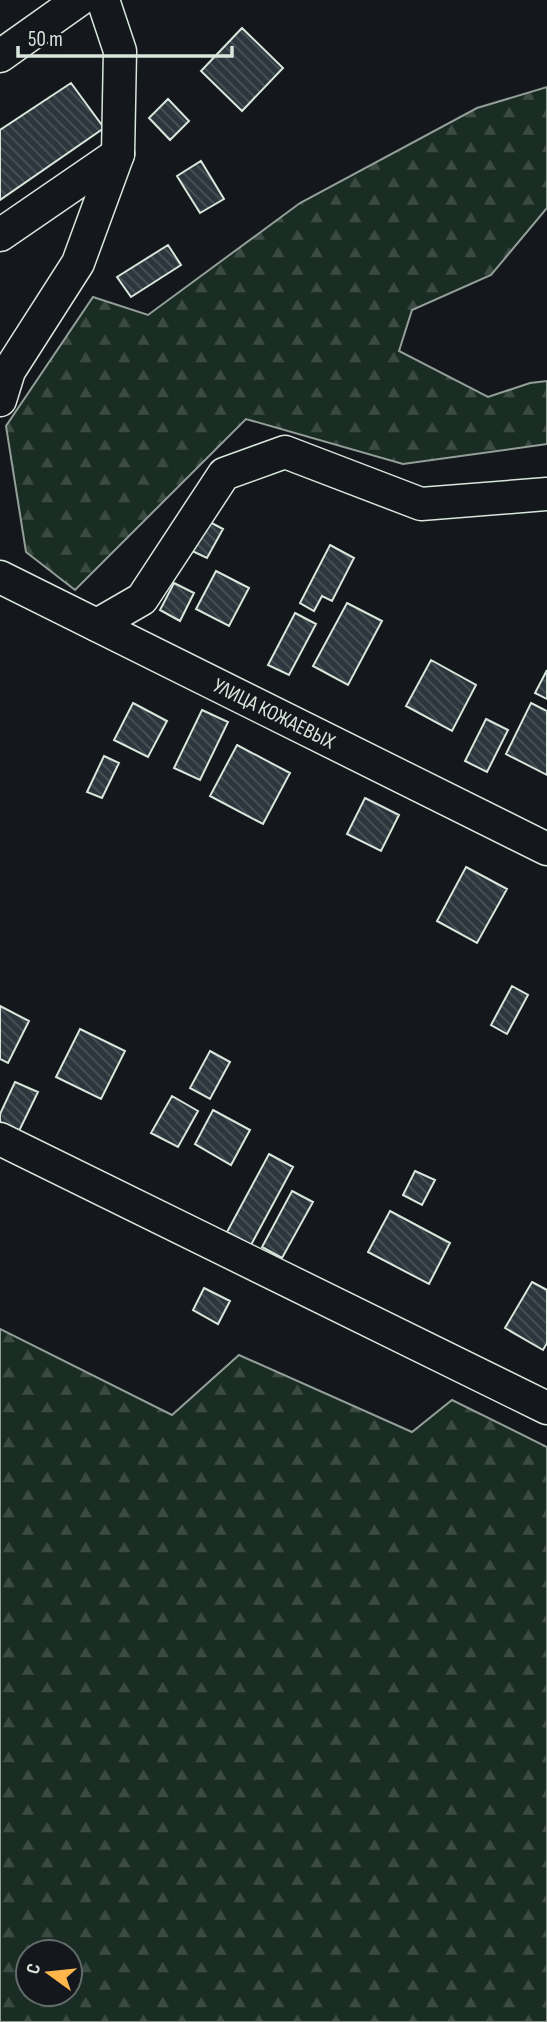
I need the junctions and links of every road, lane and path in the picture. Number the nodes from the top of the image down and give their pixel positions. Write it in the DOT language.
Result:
graph roads {
  1 [pos="103,0"];
  2 [pos="62,5"];
  3 [pos="0,56"];
  4 [pos="118,154"];
  5 [pos="0,235"];
  6 [pos="0,400"];
  7 [pos="547,494"];
  8 [pos="0,577"];
  9 [pos="97,625"];
  10 [pos="547,849"];
  11 [pos="0,1139"];
  12 [pos="547,1408"];
  1 -- 4 [label="street"];
  2 -- 3 [label="street"];
  4 -- 5 [label="street"];
  4 -- 6 [label="street"];
  7 -- 9 [label="street"];
  8 -- 9 [label="street, УЛИЦА КОЖАЕВЫХ"];
  9 -- 10 [label="street, УЛИЦА КОЖАЕВЫХ"];
  11 -- 12 [label="street"];
}
